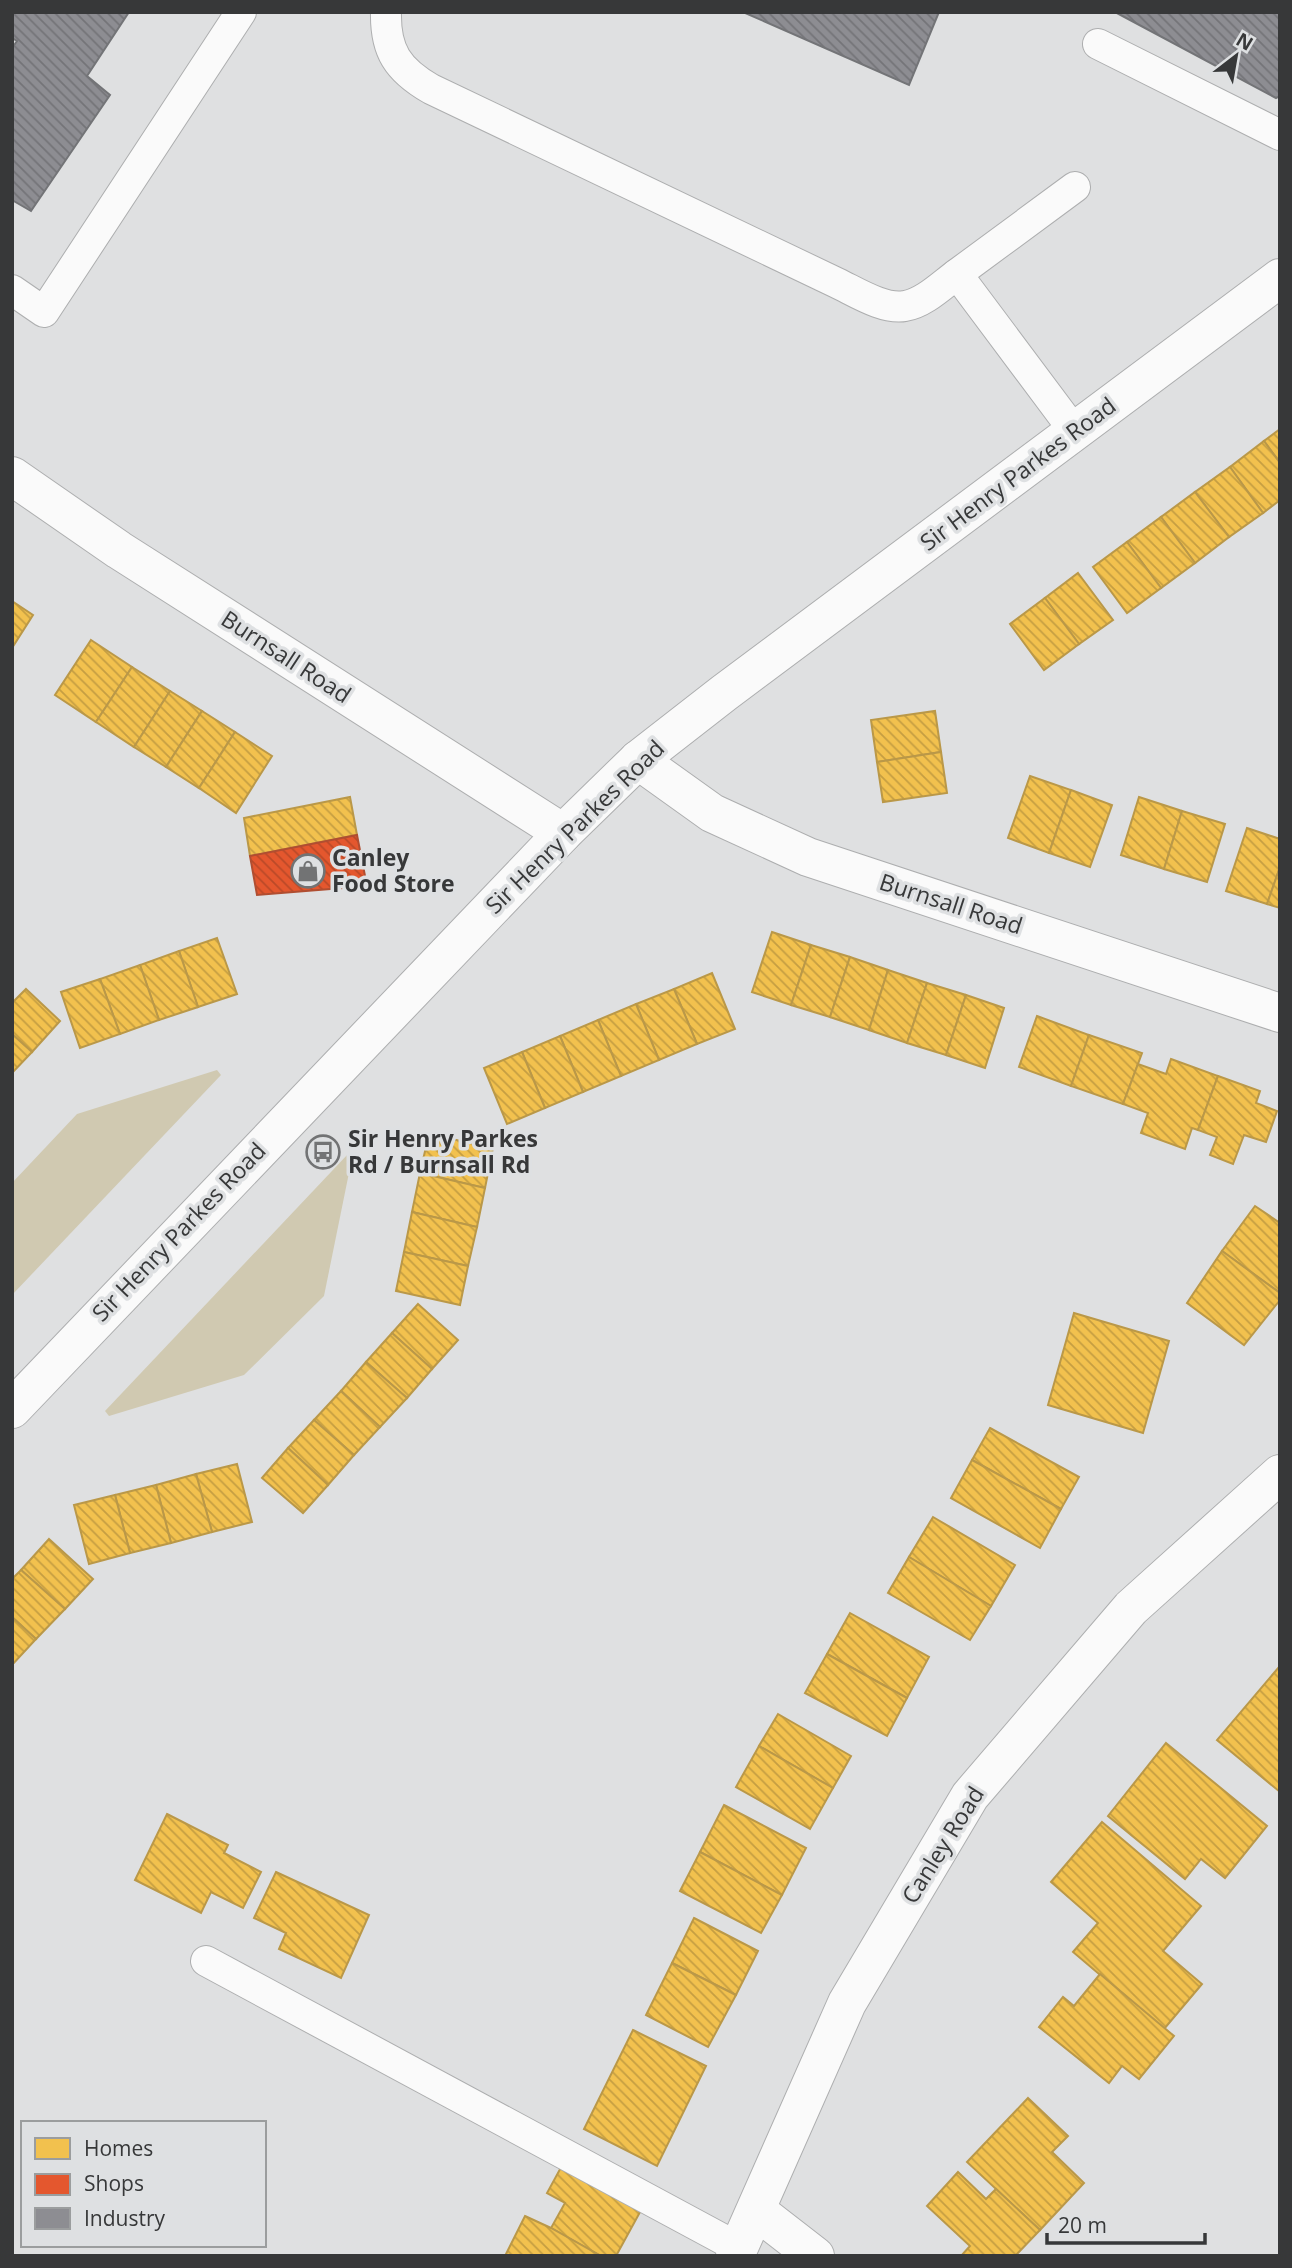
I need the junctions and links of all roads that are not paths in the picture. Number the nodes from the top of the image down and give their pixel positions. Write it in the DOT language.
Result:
graph roads {
  1 [pos="241,12"];
  2 [pos="386,12"];
  3 [pos="1098,44"];
  4 [pos="1280,135"];
  5 [pos="1075,187"];
  6 [pos="957,274"];
  7 [pos="1280,278"];
  8 [pos="12,290"];
  9 [pos="1074,432"];
  10 [pos="12,476"];
  11 [pos="638,760"];
  12 [pos="563,833"];
  13 [pos="1280,1013"];
  14 [pos="12,1409"];
  15 [pos="1280,1474"];
  16 [pos="206,1961"];
  17 [pos="757,2211"];
  18 [pos="737,2252"];
  19 [pos="815,2256"];
  1 -- 8 [label="lane"];
  2 -- 6 [label="lane"];
  3 -- 4 [label="lane"];
  5 -- 6 [label="lane"];
  6 -- 9 [label="lane"];
  7 -- 9 [label="street, Sir Henry Parkes Road"];
  9 -- 11 [label="street, Sir Henry Parkes Road"];
  10 -- 12 [label="street, Burnsall Road"];
  11 -- 12 [label="street, Sir Henry Parkes Road"];
  11 -- 13 [label="street, Burnsall Road"];
  12 -- 14 [label="street, Sir Henry Parkes Road"];
  15 -- 17 [label="street, Canley Road"];
  16 -- 18 [label="lane"];
  17 -- 18 [label="street, Canley Road"];
  17 -- 19 [label="street"];
}
